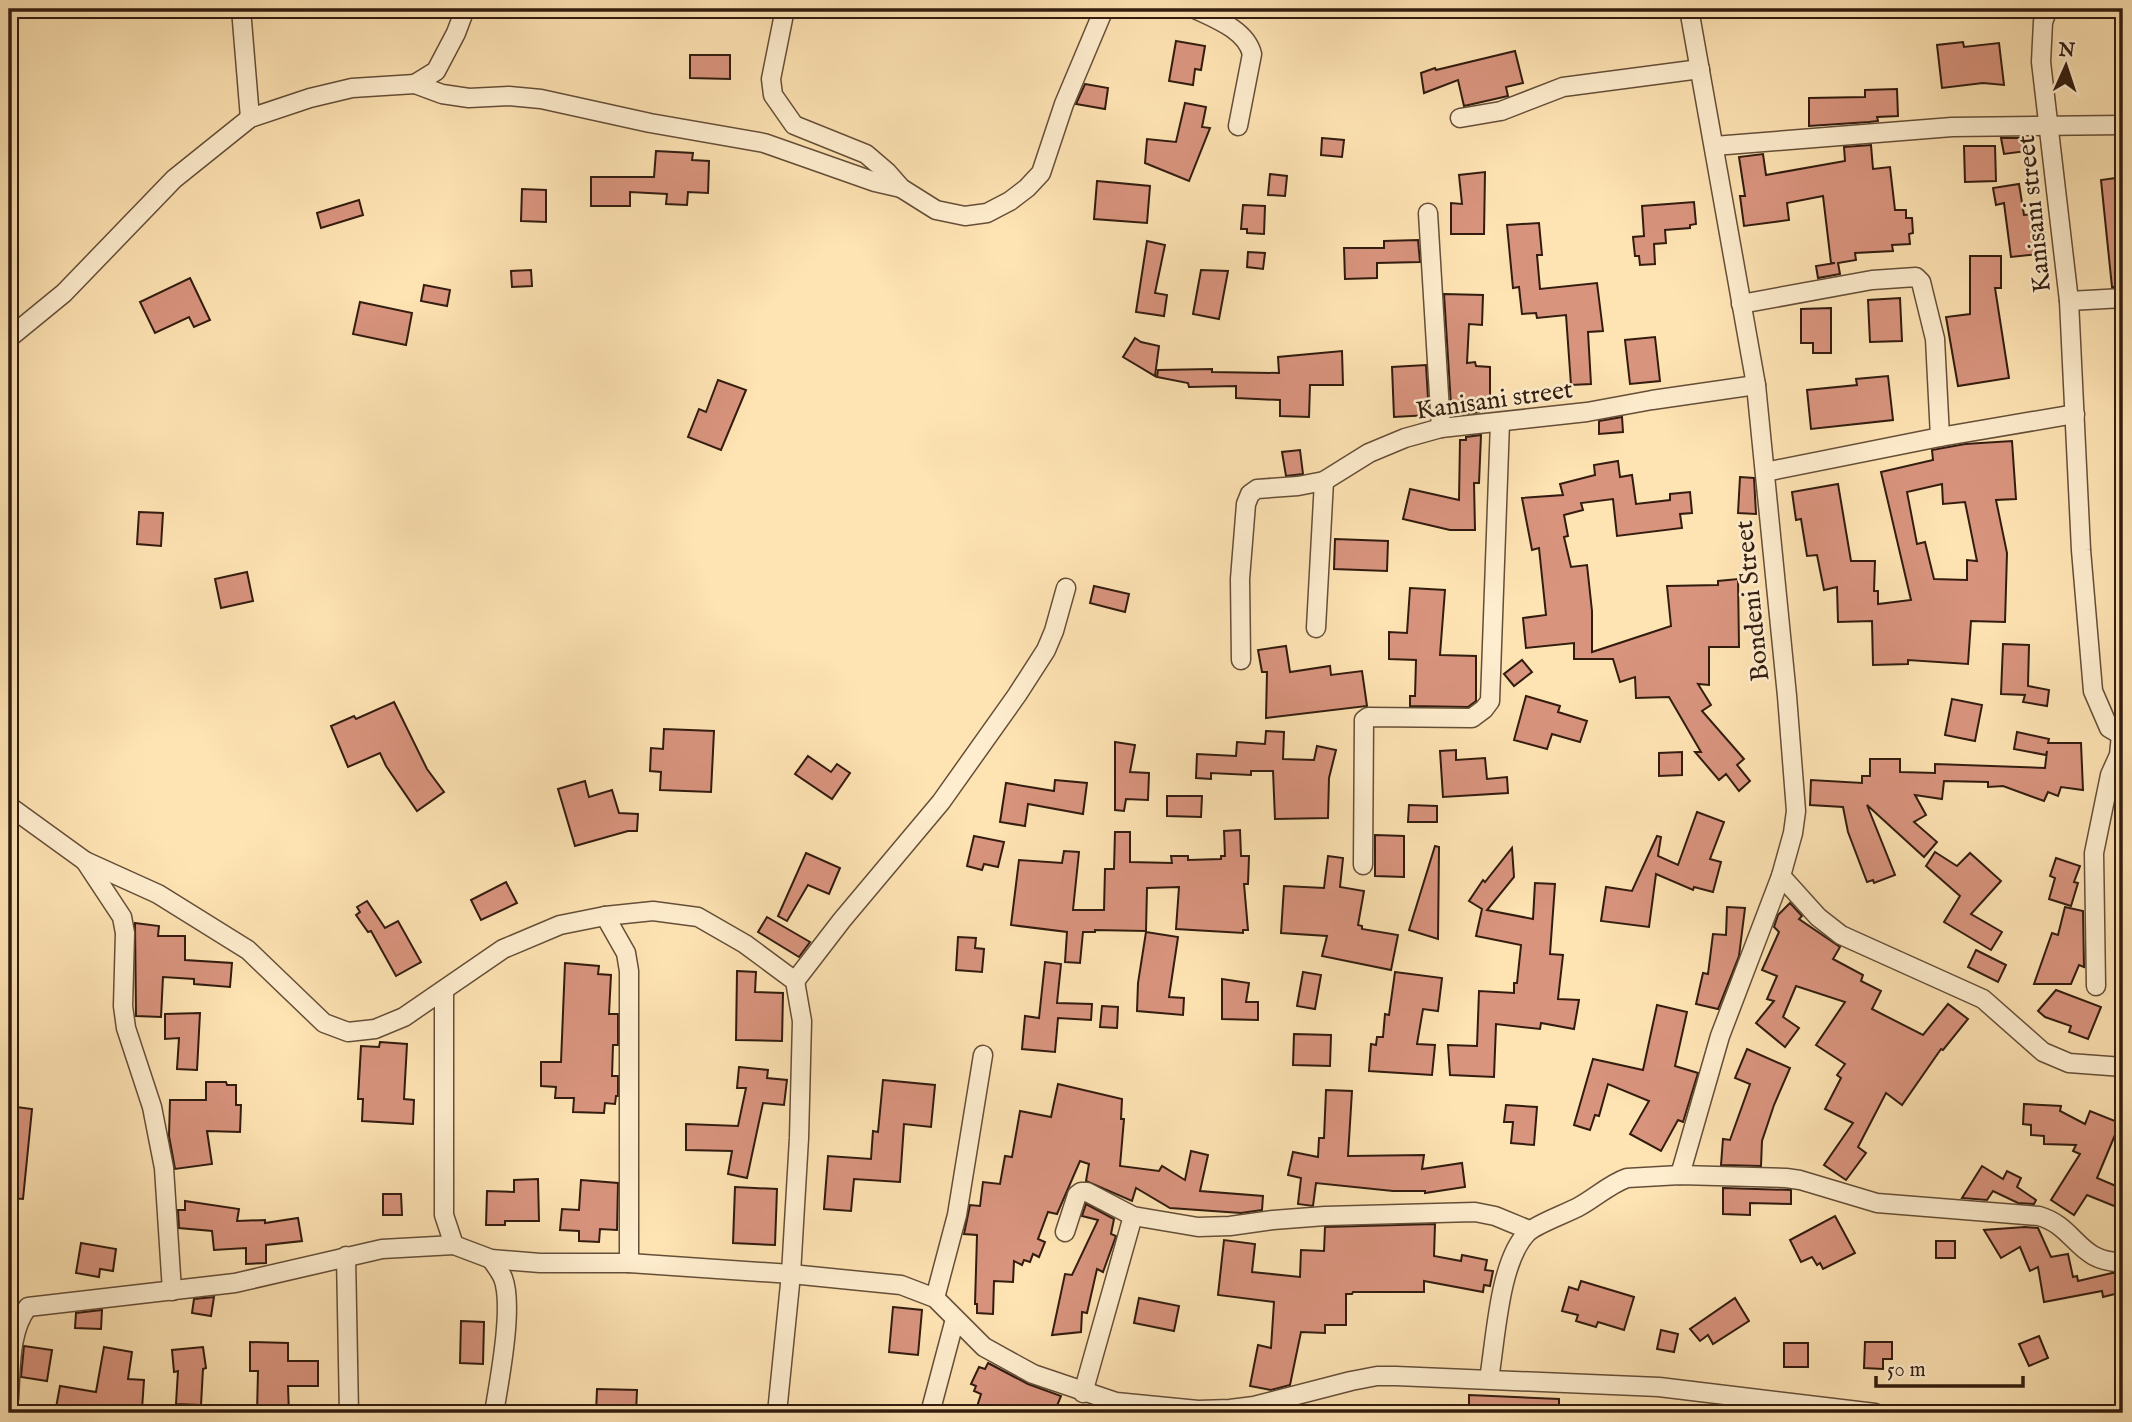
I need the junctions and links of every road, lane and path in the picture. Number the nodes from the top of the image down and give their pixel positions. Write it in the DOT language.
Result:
graph roads {
  1 [pos="242,9"];
  2 [pos="465,9"];
  3 [pos="785,9"];
  4 [pos="1104,9"];
  5 [pos="1195,9"];
  6 [pos="1689,9"];
  7 [pos="2044,13"];
  8 [pos="1700,69"];
  9 [pos="415,84"];
  10 [pos="250,118"];
  11 [pos="1460,118"];
  12 [pos="2123,125"];
  13 [pos="1238,126"];
  14 [pos="2050,126"];
  15 [pos="1714,146"];
  16 [pos="901,188"];
  17 [pos="1428,213"];
  18 [pos="2123,298"];
  19 [pos="2070,301"];
  20 [pos="1741,304"];
  21 [pos="9,338"];
  22 [pos="1756,385"];
  23 [pos="2075,414"];
  24 [pos="1500,422"];
  25 [pos="1441,428"];
  26 [pos="1940,437"];
  27 [pos="1765,471"];
  28 [pos="1324,481"];
  29 [pos="1066,588"];
  30 [pos="1316,628"];
  31 [pos="1241,660"];
  32 [pos="2122,736"];
  33 [pos="9,806"];
  34 [pos="85,861"];
  35 [pos="1363,865"];
  36 [pos="1781,876"];
  37 [pos="605,916"];
  38 [pos="795,981"];
  39 [pos="2096,986"];
  40 [pos="444,991"];
  41 [pos="983,1055"];
  42 [pos="2123,1068"];
  43 [pos="1680,1175"];
  44 [pos="1133,1216"];
  45 [pos="1529,1230"];
  46 [pos="1065,1231"];
  47 [pos="454,1245"];
  48 [pos="346,1256"];
  49 [pos="491,1259"];
  50 [pos="2123,1262"];
  51 [pos="629,1263"];
  52 [pos="791,1274"];
  53 [pos="172,1291"];
  54 [pos="935,1298"];
  55 [pos="955,1319"];
  56 [pos="1489,1379"];
  57 [pos="1083,1392"];
  58 [pos="9,1399"];
  59 [pos="1115,1408"];
  60 [pos="349,1413"];
  61 [pos="494,1413"];
  62 [pos="777,1413"];
  63 [pos="930,1413"];
  64 [pos="1875,1413"];
  1 -- 10 [label="street"];
  2 -- 9 [label="street"];
  3 -- 16 [label="street"];
  4 -- 16 [label="street"];
  5 -- 13 [label="street"];
  6 -- 8 [label="street, Bondeni Street"];
  7 -- 14 [label="street, Kanisani street"];
  8 -- 11 [label="street"];
  8 -- 15 [label="street, Bondeni Street"];
  9 -- 10 [label="street"];
  9 -- 16 [label="street"];
  10 -- 21 [label="street"];
  12 -- 14 [label="street"];
  14 -- 15 [label="street"];
  14 -- 19 [label="street, Kanisani street"];
  15 -- 20 [label="street, Bondeni Street"];
  17 -- 25 [label="street"];
  18 -- 19 [label="street, Kanisani street"];
  19 -- 23 [label="street, Kanisani street"];
  20 -- 22 [label="street, Bondeni Street"];
  20 -- 26 [label="street"];
  22 -- 24 [label="street, Kanisani street"];
  22 -- 27 [label="street, Bondeni Street"];
  23 -- 26 [label="street"];
  23 -- 32 [label="street, Kanisani street"];
  24 -- 25 [label="street, Kanisani street"];
  24 -- 35 [label="street"];
  25 -- 28 [label="street, Kanisani street"];
  26 -- 27 [label="street"];
  27 -- 36 [label="street, Bondeni Street"];
  28 -- 30 [label="street"];
  28 -- 31 [label="street, Kanisani street"];
  29 -- 38 [label="street"];
  32 -- 39 [label="street, Kanisani street"];
  33 -- 34 [label="street"];
  34 -- 40 [label="street"];
  34 -- 53 [label="street"];
  36 -- 42 [label="street"];
  36 -- 43 [label="street, Bondeni Street"];
  37 -- 38 [label="street"];
  37 -- 40 [label="street"];
  37 -- 51 [label="street"];
  38 -- 52 [label="street"];
  40 -- 47 [label="street"];
  41 -- 54 [label="street"];
  43 -- 45 [label="street"];
  43 -- 50 [label="street"];
  44 -- 45 [label="street"];
  44 -- 46 [label="street"];
  44 -- 57 [label="street"];
  45 -- 56 [label="street"];
  47 -- 48 [label="street"];
  47 -- 49 [label="street"];
  48 -- 53 [label="street"];
  48 -- 60 [label="street"];
  49 -- 51 [label="street"];
  49 -- 61 [label="street"];
  51 -- 52 [label="street"];
  52 -- 54 [label="street"];
  52 -- 62 [label="street"];
  53 -- 58 [label="street"];
  54 -- 55 [label="street"];
  55 -- 57 [label="street"];
  55 -- 63 [label="street"];
  56 -- 59 [label="street"];
  56 -- 64 [label="street"];
  57 -- 59 [label="street"];
}
